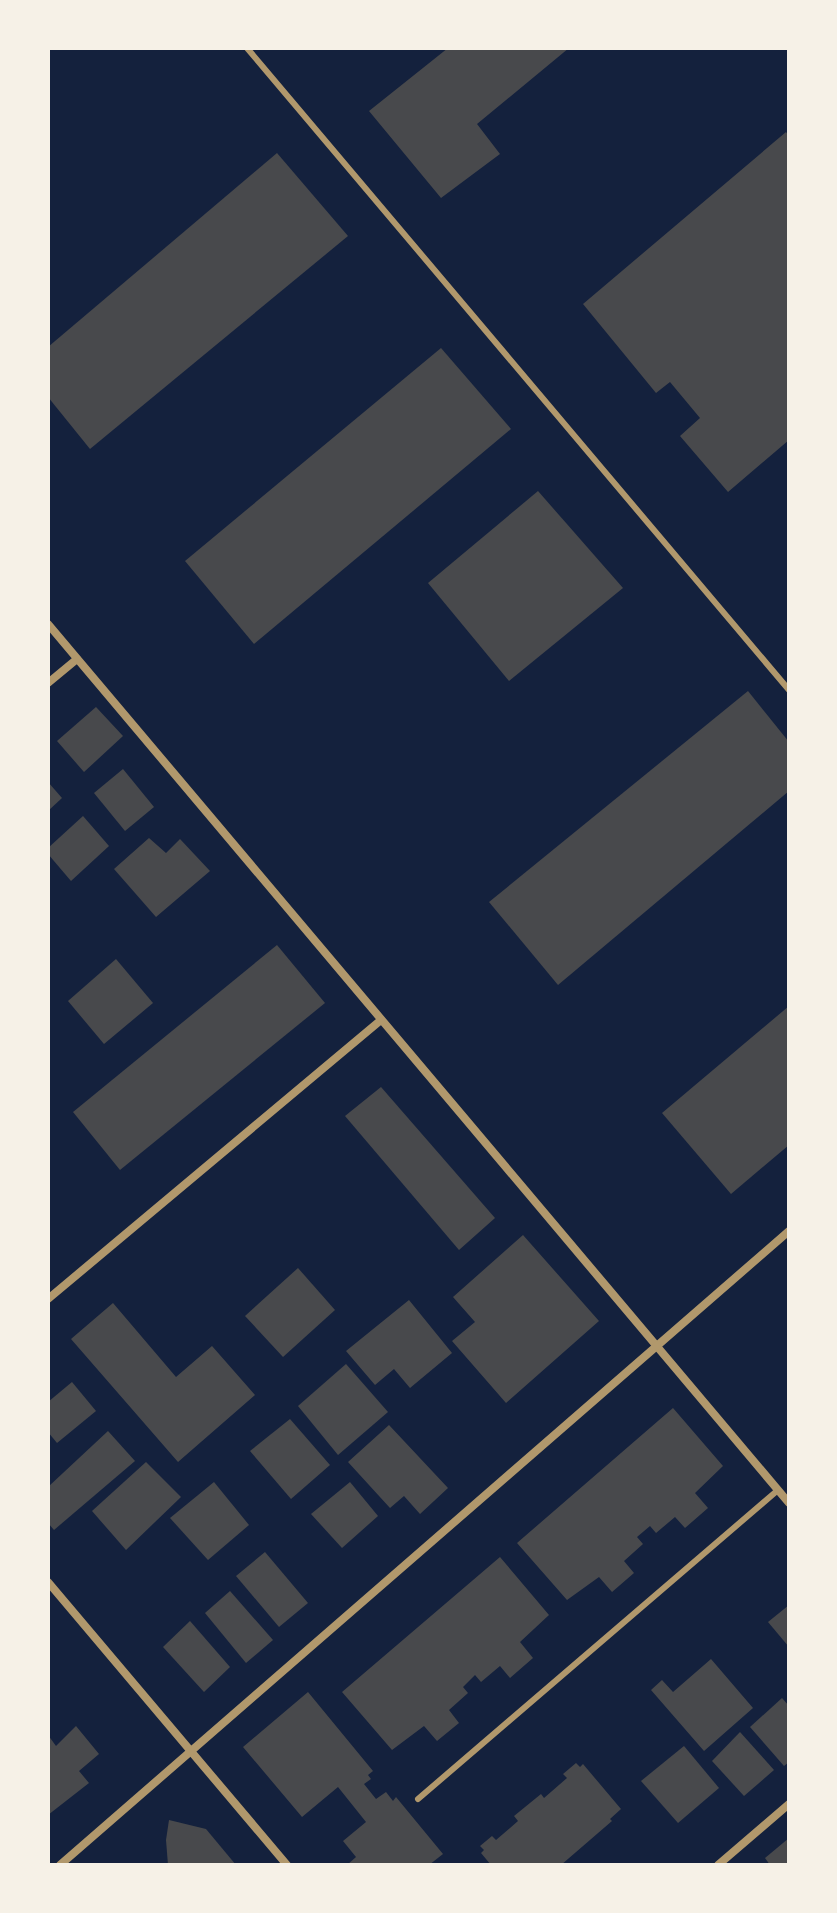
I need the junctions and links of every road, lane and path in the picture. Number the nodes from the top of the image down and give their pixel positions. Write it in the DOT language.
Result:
graph roads {
  1 [pos="247,48"];
  2 [pos="48,624"];
  3 [pos="77,659"];
  4 [pos="48,683"];
  5 [pos="789,690"];
  6 [pos="381,1020"];
  7 [pos="789,1231"];
  8 [pos="48,1299"];
  9 [pos="657,1343"];
  10 [pos="778,1490"];
  11 [pos="789,1503"];
  12 [pos="48,1582"];
  13 [pos="192,1753"];
  14 [pos="418,1799"];
  15 [pos="789,1804"];
  16 [pos="60,1865"];
  17 [pos="287,1865"];
  18 [pos="718,1865"];
  1 -- 5 [label="lane"];
  2 -- 3 [label="street"];
  3 -- 4 [label="street"];
  3 -- 6 [label="street"];
  6 -- 8 [label="street"];
  6 -- 9 [label="street"];
  7 -- 9 [label="street"];
  9 -- 10 [label="street"];
  9 -- 13 [label="street"];
  10 -- 11 [label="street"];
  10 -- 14 [label="lane"];
  12 -- 13 [label="street"];
  13 -- 16 [label="street"];
  13 -- 17 [label="street"];
  15 -- 18 [label="street"];
}
